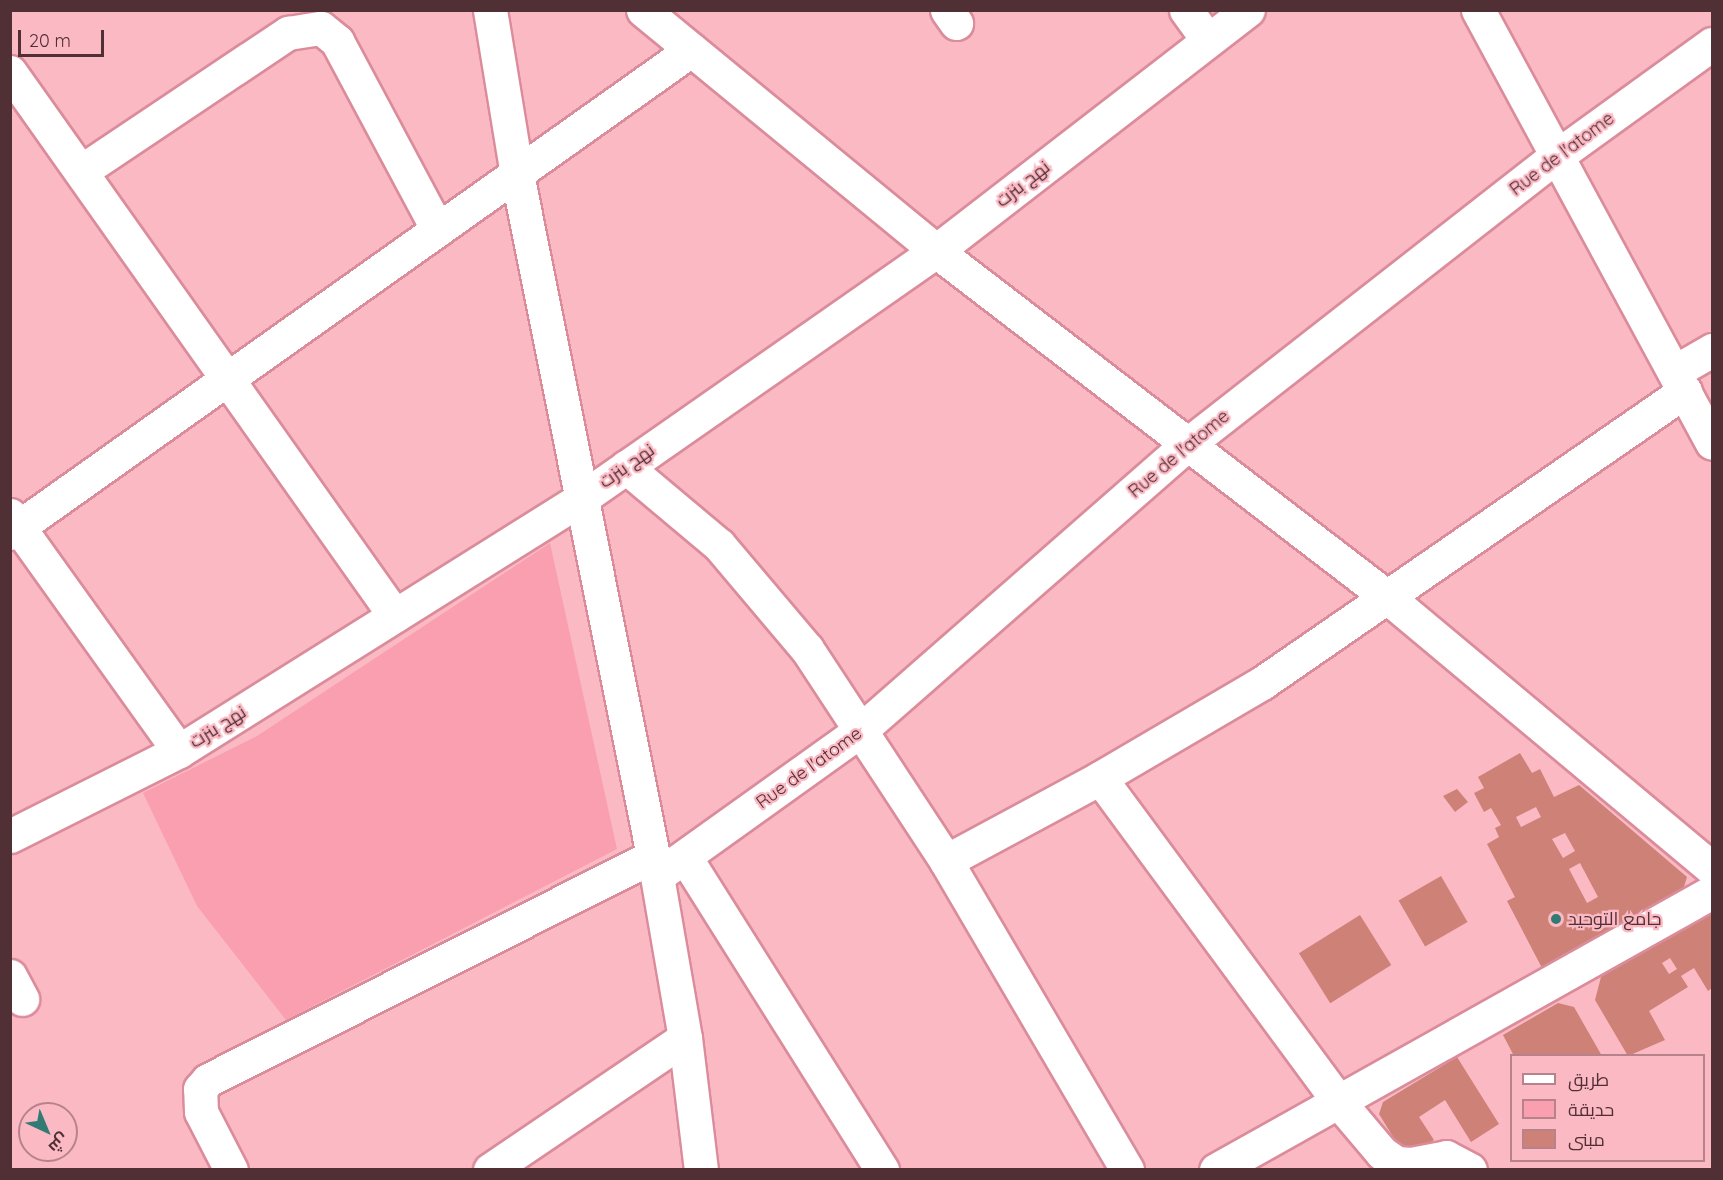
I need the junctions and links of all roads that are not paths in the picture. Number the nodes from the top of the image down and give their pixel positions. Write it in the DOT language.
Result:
graph roads {
  1 [pos="490,10"];
  2 [pos="1186,10"];
  3 [pos="1248,10"];
  4 [pos="1478,10"];
  5 [pos="657,14"];
  6 [pos="1208,40"];
  7 [pos="1713,44"];
  8 [pos="691,50"];
  9 [pos="10,72"];
  10 [pos="1557,156"];
  11 [pos="83,170"];
  12 [pos="517,174"];
  13 [pos="438,230"];
  14 [pos="936,251"];
  15 [pos="1713,350"];
  16 [pos="228,379"];
  17 [pos="1679,382"];
  18 [pos="1189,443"];
  19 [pos="1713,443"];
  20 [pos="626,467"];
  21 [pos="582,498"];
  22 [pos="14,525"];
  23 [pos="1386,596"];
  24 [pos="395,616"];
  25 [pos="862,729"];
  26 [pos="179,751"];
  27 [pos="1100,778"];
  28 [pos="10,836"];
  29 [pos="685,857"];
  30 [pos="946,861"];
  31 [pos="655,866"];
  32 [pos="1713,869"];
  33 [pos="1713,892"];
  34 [pos="685,1038"];
  35 [pos="1338,1101"];
  36 [pos="231,1170"];
  37 [pos="490,1170"];
  38 [pos="701,1170"];
  39 [pos="882,1170"];
  40 [pos="1127,1170"];
  41 [pos="1216,1170"];
  42 [pos="1470,1170"];
  1 -- 12 [label="street"];
  2 -- 6 [label="street"];
  3 -- 6 [label="street, نهج بنزت"];
  4 -- 10 [label="street"];
  5 -- 8 [label="street"];
  6 -- 14 [label="street, نهج بنزت"];
  7 -- 10 [label="street, Rue de l'atome"];
  8 -- 12 [label="street"];
  8 -- 14 [label="street"];
  9 -- 11 [label="street"];
  10 -- 17 [label="street"];
  10 -- 18 [label="street, Rue de l'atome"];
  11 -- 13 [label="street"];
  11 -- 16 [label="street"];
  12 -- 13 [label="street"];
  12 -- 21 [label="street"];
  13 -- 16 [label="street"];
  14 -- 18 [label="street"];
  14 -- 20 [label="street, نهج بنزت"];
  15 -- 17 [label="street"];
  16 -- 22 [label="street"];
  16 -- 24 [label="street"];
  17 -- 19 [label="street"];
  17 -- 23 [label="street"];
  18 -- 23 [label="street"];
  18 -- 25 [label="street, Rue de l'atome"];
  20 -- 21 [label="street, نهج بنزت"];
  20 -- 25 [label="street"];
  21 -- 24 [label="street, نهج بنزت"];
  21 -- 31 [label="street"];
  22 -- 26 [label="street"];
  23 -- 27 [label="street"];
  23 -- 32 [label="street"];
  24 -- 26 [label="street, نهج بنزت"];
  25 -- 29 [label="street, Rue de l'atome"];
  25 -- 30 [label="street"];
  26 -- 28 [label="street, نهج بنزت"];
  27 -- 30 [label="street"];
  27 -- 35 [label="street"];
  29 -- 31 [label="street, Rue de l'atome"];
  29 -- 39 [label="street"];
  30 -- 40 [label="street"];
  31 -- 34 [label="street"];
  31 -- 36 [label="street, Rue de l'atome"];
  33 -- 35 [label="street"];
  34 -- 37 [label="street"];
  34 -- 38 [label="street"];
  35 -- 41 [label="street"];
  35 -- 42 [label="street"];
}
